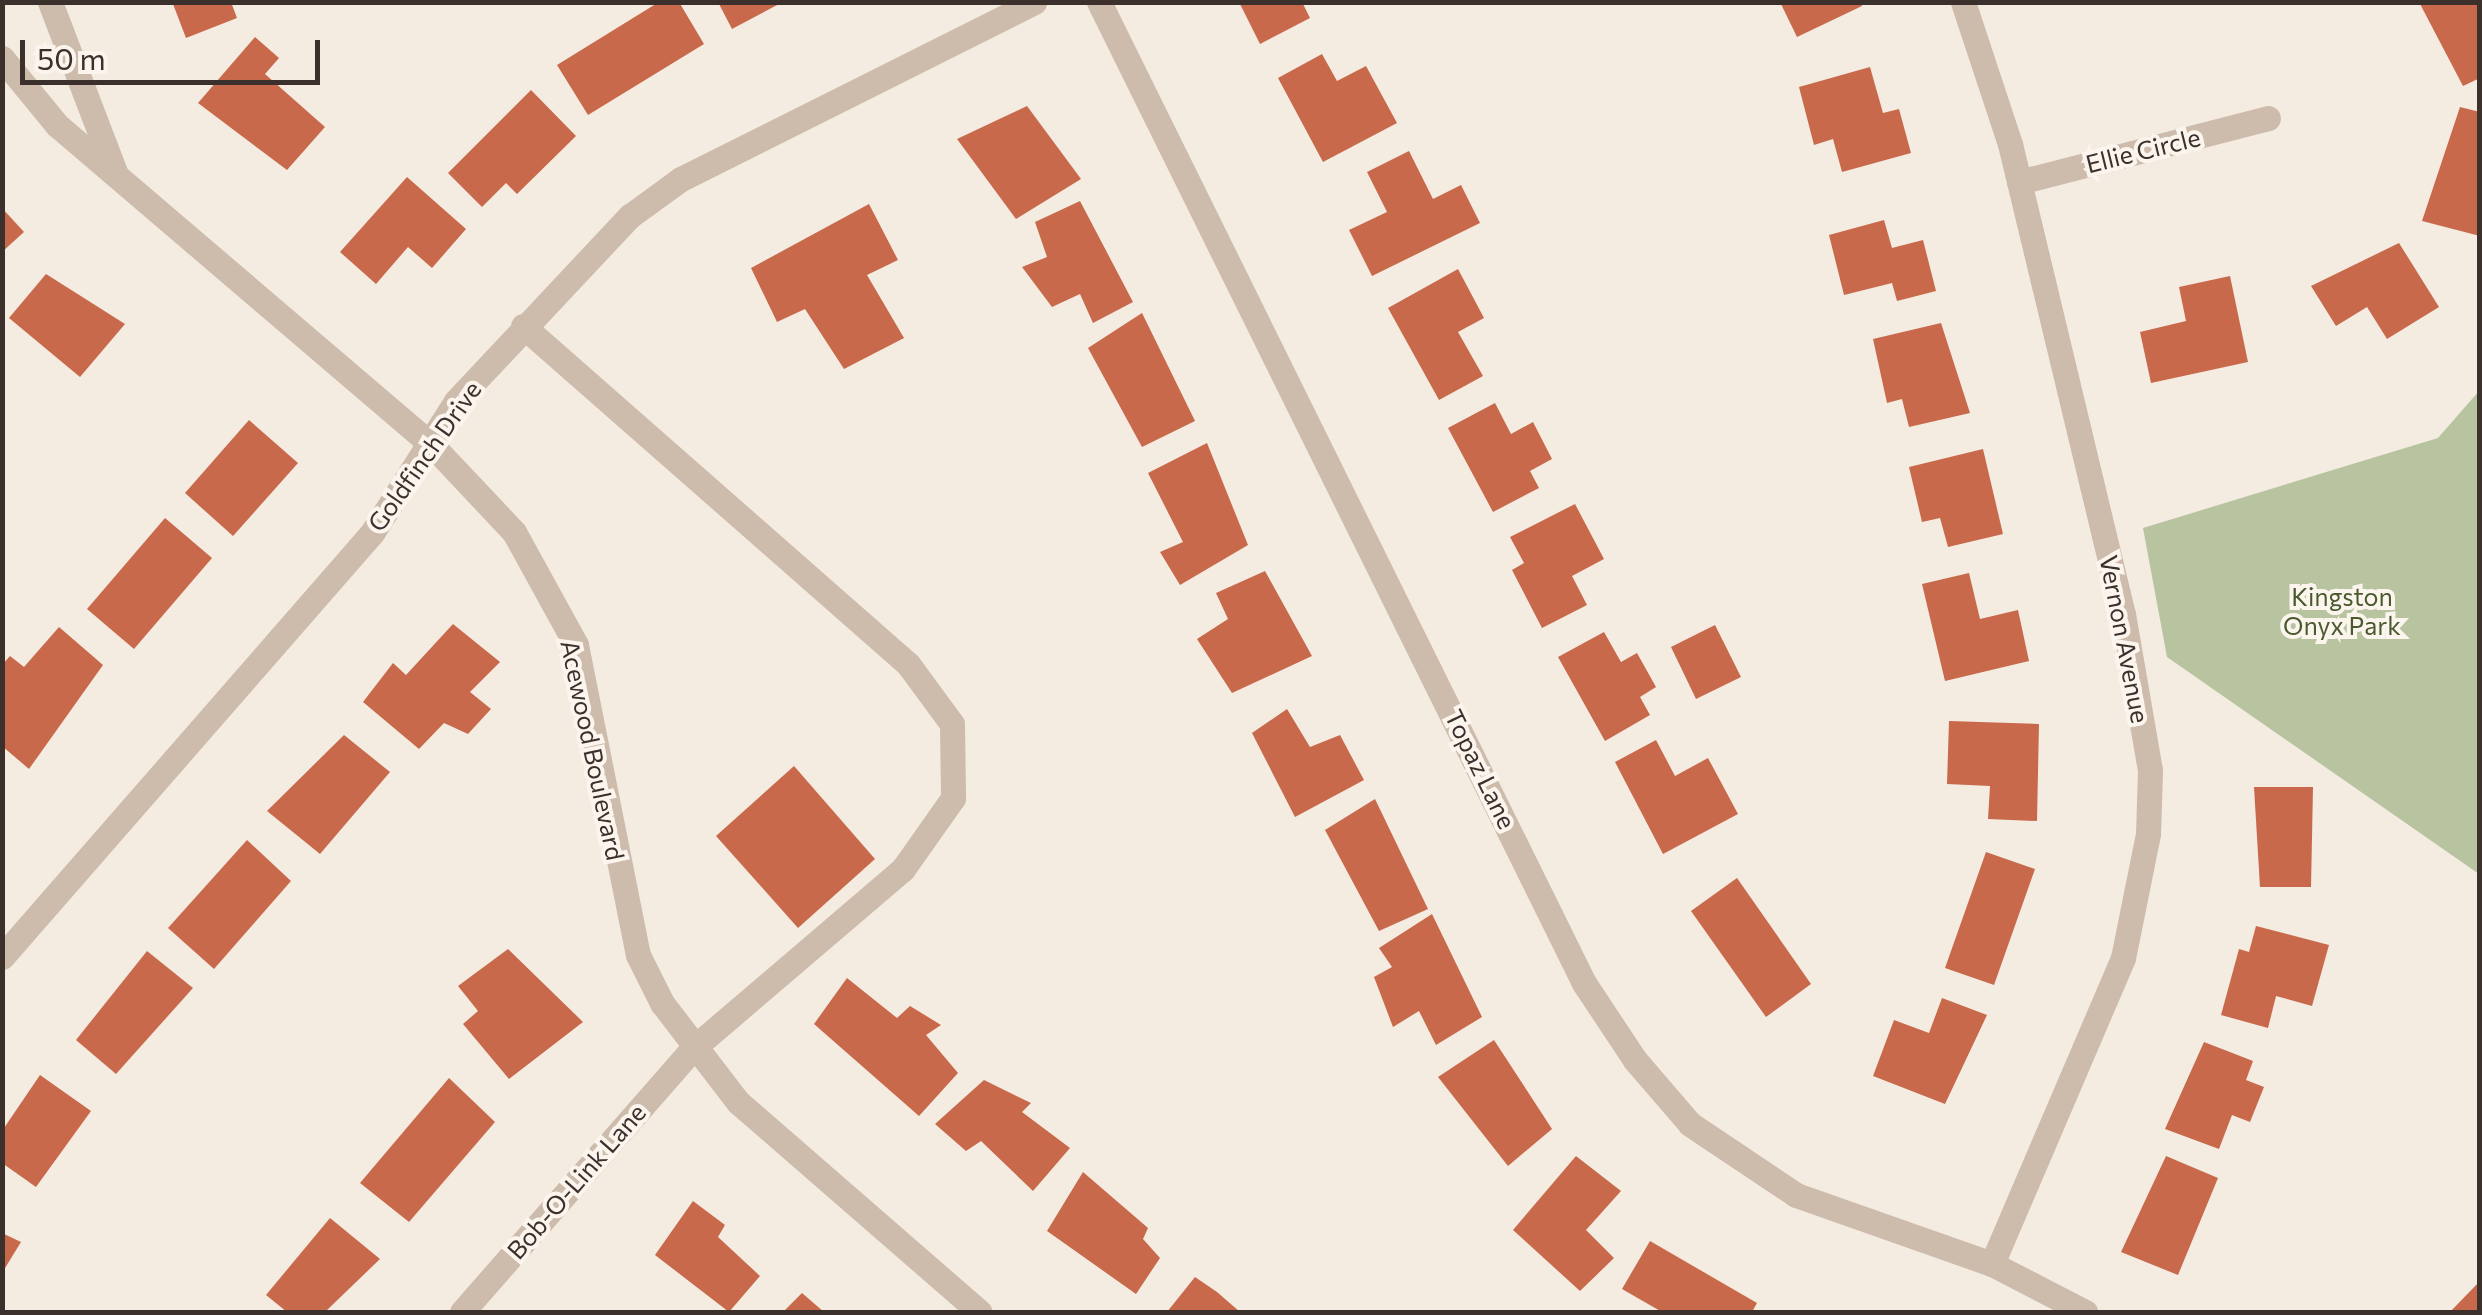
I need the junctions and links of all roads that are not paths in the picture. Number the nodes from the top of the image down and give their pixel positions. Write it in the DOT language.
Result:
graph roads {
  1 [pos="50,2"];
  2 [pos="1034,2"];
  3 [pos="1099,2"];
  4 [pos="1963,2"];
  5 [pos="2,58"];
  6 [pos="2268,118"];
  7 [pos="116,174"];
  8 [pos="2019,182"];
  9 [pos="523,326"];
  10 [pos="432,444"];
  11 [pos="2,957"];
  12 [pos="691,1050"];
  13 [pos="1992,1264"];
  14 [pos="462,1312"];
  15 [pos="980,1312"];
  16 [pos="2085,1312"];
  1 -- 7 [label="street, Acewood Boulevard"];
  2 -- 9 [label="street, Goldfinch Drive"];
  3 -- 13 [label="street, Topaz Lane"];
  4 -- 8 [label="street, Vernon Avenue"];
  5 -- 7 [label="street, Acewood Boulevard"];
  6 -- 8 [label="street, Ellie Circle"];
  7 -- 10 [label="street, Acewood Boulevard"];
  8 -- 13 [label="street, Vernon Avenue"];
  9 -- 10 [label="street, Goldfinch Drive"];
  9 -- 12 [label="street, Bob-O-Link Lane"];
  10 -- 11 [label="street, Goldfinch Drive"];
  10 -- 12 [label="street, Acewood Boulevard"];
  12 -- 14 [label="street, Bob-O-Link Lane"];
  12 -- 15 [label="street, Acewood Boulevard"];
  13 -- 16 [label="street, Topaz Lane"];
}
